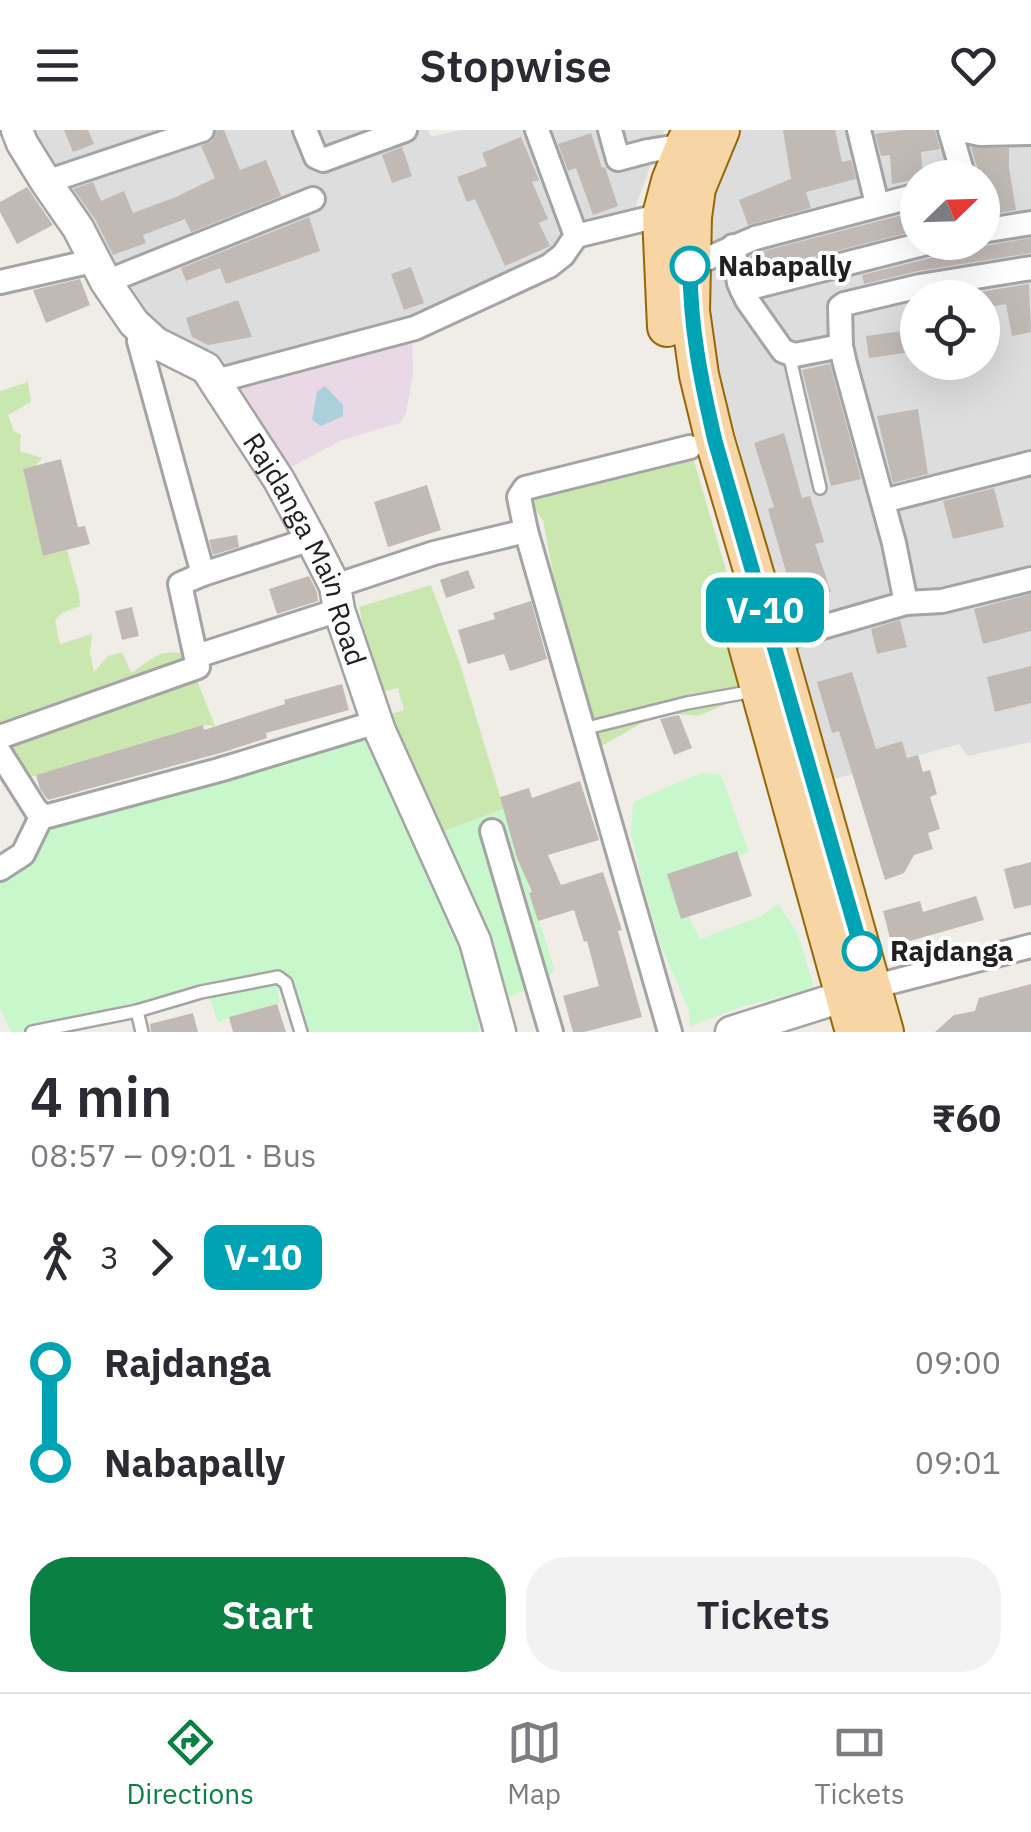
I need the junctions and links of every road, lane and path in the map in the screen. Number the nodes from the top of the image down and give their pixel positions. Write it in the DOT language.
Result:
graph roads {
  1 [pos="17,130"];
  2 [pos="202,130"];
  3 [pos="305,130"];
  4 [pos="405,130"];
  5 [pos="537,130"];
  6 [pos="610,130"];
  7 [pos="720,130"];
  8 [pos="950,130"];
  9 [pos="961,130"];
  10 [pos="865,131"];
  11 [pos="1031,133"];
  12 [pos="688,138"];
  13 [pos="959,160"];
  14 [pos="46,182"];
  15 [pos="313,199"];
  16 [pos="900,199"];
  17 [pos="876,204"];
  18 [pos="677,216"];
  19 [pos="1031,223"];
  20 [pos="1000,228"];
  21 [pos="576,236"];
  22 [pos="732,246"];
  23 [pos="900,250"];
  24 [pos="690,266"];
  25 [pos="1031,268"];
  26 [pos="102,271"];
  27 [pos="0,282"];
  28 [pos="742,290"];
  29 [pos="146,336"];
  30 [pos="842,346"];
  31 [pos="788,354"];
  32 [pos="216,382"];
  33 [pos="690,447"];
  34 [pos="1031,463"];
  35 [pos="820,488"];
  36 [pos="883,501"];
  37 [pos="526,530"];
  38 [pos="310,540"];
  39 [pos="203,574"];
  40 [pos="1031,579"];
  41 [pos="337,598"];
  42 [pos="906,603"];
  43 [pos="774,641"];
  44 [pos="197,656"];
  45 [pos="761,690"];
  46 [pos="377,722"];
  47 [pos="583,729"];
  48 [pos="0,737"];
  49 [pos="0,753"];
  50 [pos="42,815"];
  51 [pos="492,831"];
  52 [pos="0,869"];
  53 [pos="1031,946"];
  54 [pos="858,991"];
  55 [pos="137,1011"];
  56 [pos="32,1032"];
  57 [pos="142,1032"];
  58 [pos="300,1032"];
  59 [pos="500,1032"];
  60 [pos="552,1032"];
  61 [pos="670,1032"];
  62 [pos="731,1032"];
  63 [pos="855,1032"];
  64 [pos="884,1032"];
  1 -- 14 [label="street, Rajdanga Main Road"];
  2 -- 14 [label="street"];
  3 -- 4 [label="street"];
  5 -- 21 [label="street"];
  6 -- 12 [label="street"];
  7 -- 18 [label="main road"];
  8 -- 13 [label="street"];
  9 -- 11 [label="street"];
  10 -- 17 [label="street"];
  12 -- 18 [label="main road"];
  14 -- 26 [label="street, Rajdanga Main Road"];
  15 -- 26 [label="street"];
  16 -- 17 [label="street"];
  17 -- 22 [label="street"];
  18 -- 21 [label="street"];
  18 -- 24 [label="main road"];
  18 -- 33 [label="main road"];
  19 -- 20 [label="street"];
  21 -- 32 [label="street"];
  22 -- 24 [label="street"];
  22 -- 28 [label="street"];
  23 -- 28 [label="street"];
  24 -- 43 [label="main road"];
  25 -- 30 [label="street"];
  26 -- 27 [label="street"];
  26 -- 29 [label="street, Rajdanga Main Road"];
  28 -- 31 [label="street"];
  29 -- 32 [label="street, Rajdanga Main Road"];
  29 -- 39 [label="street"];
  30 -- 31 [label="street"];
  30 -- 36 [label="street"];
  31 -- 35 [label="lane"];
  32 -- 38 [label="street, Rajdanga Main Road"];
  33 -- 37 [label="street"];
  33 -- 45 [label="main road"];
  34 -- 36 [label="street"];
  36 -- 42 [label="street"];
  37 -- 41 [label="street"];
  37 -- 47 [label="street"];
  38 -- 39 [label="street"];
  38 -- 41 [label="street, Rajdanga Main Road"];
  39 -- 44 [label="street"];
  40 -- 42 [label="street"];
  41 -- 44 [label="street"];
  41 -- 46 [label="street, Rajdanga Main Road"];
  42 -- 43 [label="street"];
  43 -- 54 [label="main road"];
  44 -- 48 [label="street"];
  45 -- 47 [label="lane"];
  45 -- 54 [label="main road"];
  46 -- 50 [label="street"];
  46 -- 59 [label="street, Rajdanga Main Road"];
  47 -- 61 [label="street"];
  49 -- 50 [label="street"];
  50 -- 52 [label="street"];
  51 -- 60 [label="street"];
  53 -- 54 [label="street"];
  54 -- 62 [label="street"];
  54 -- 63 [label="main road"];
  54 -- 64 [label="main road"];
  55 -- 56 [label="lane"];
  55 -- 57 [label="lane"];
  55 -- 58 [label="lane"];
}
